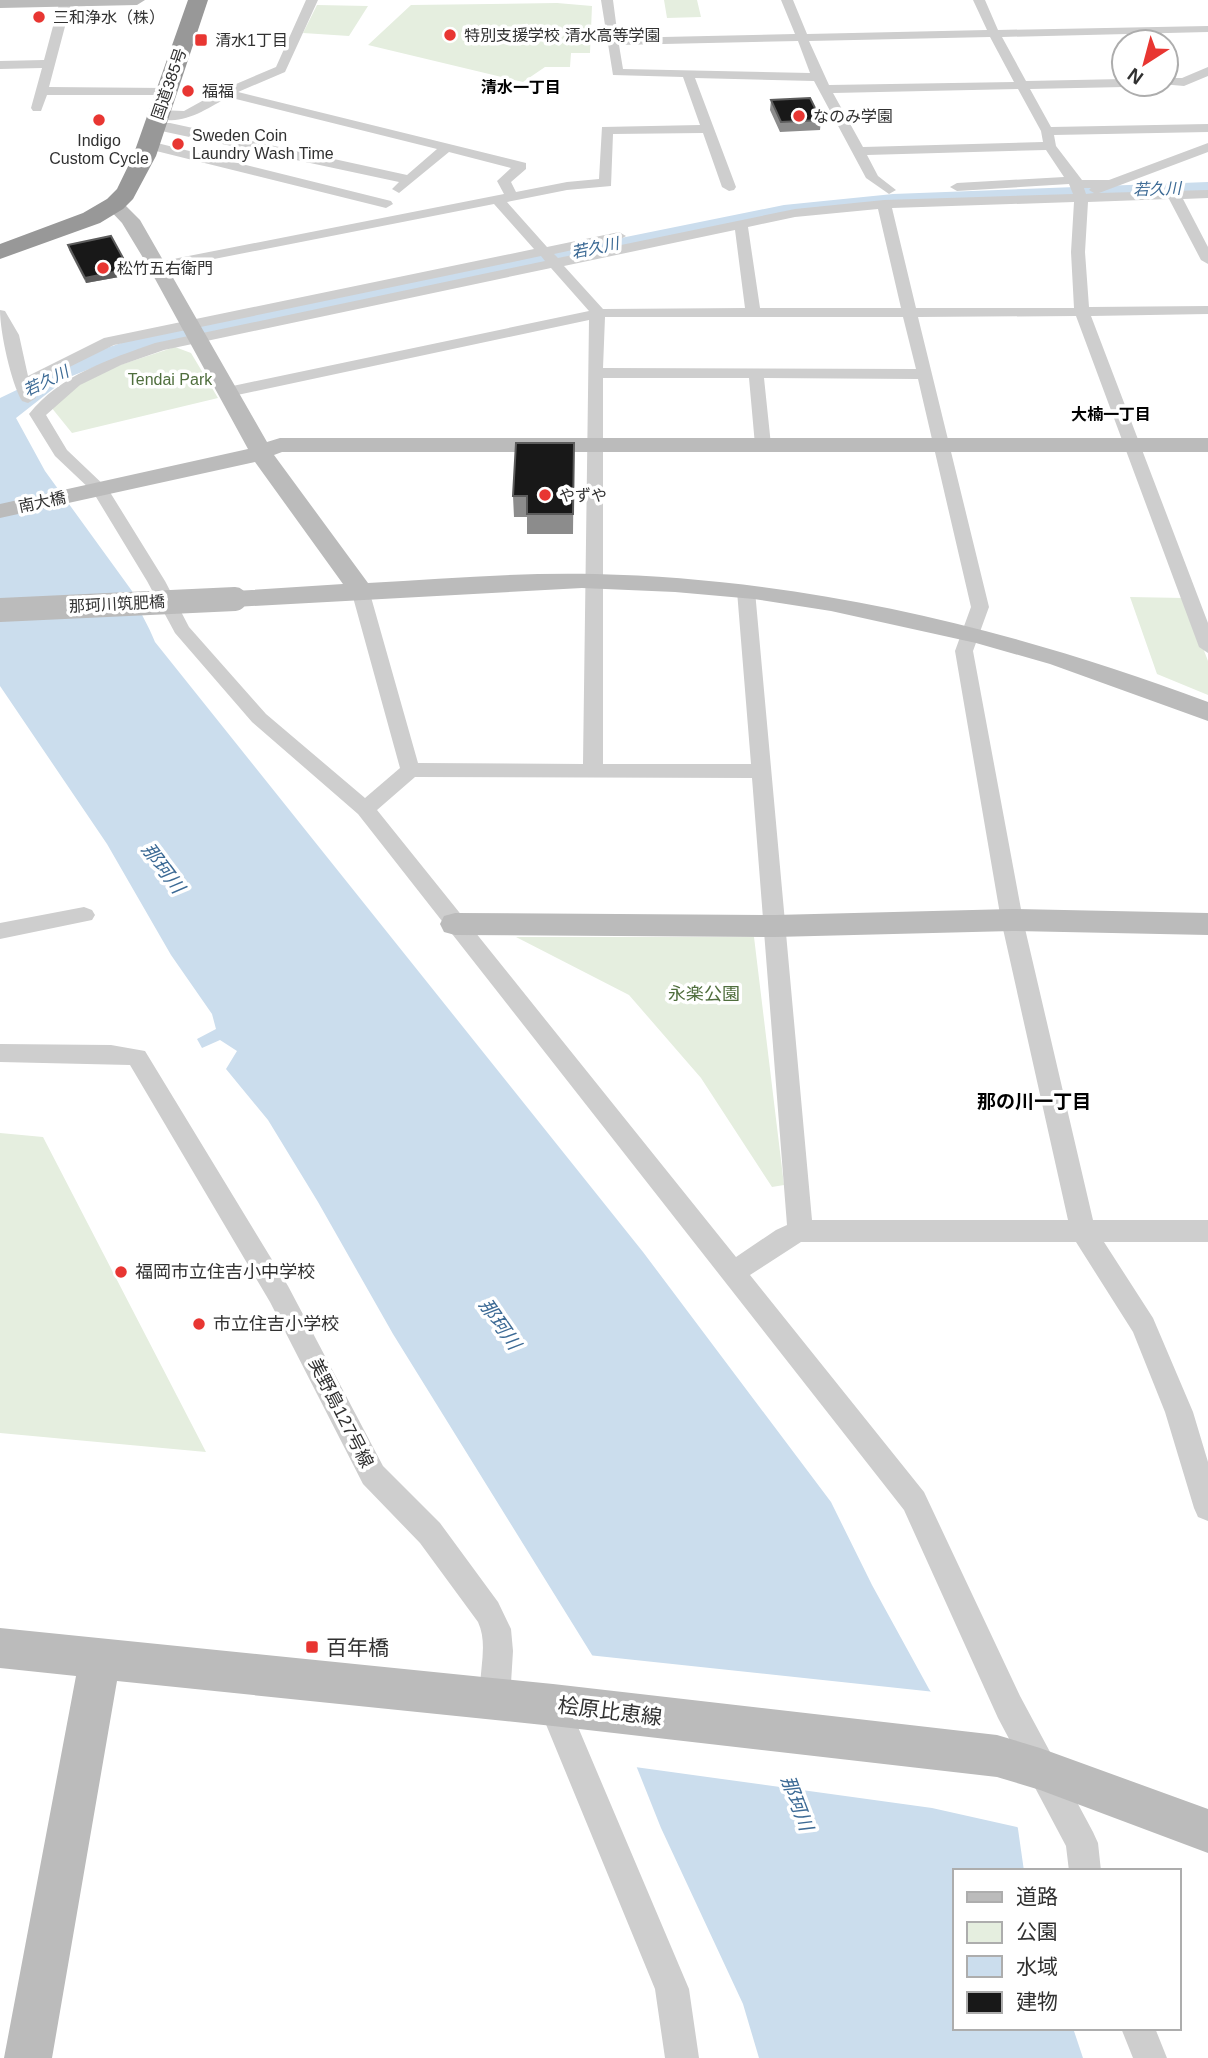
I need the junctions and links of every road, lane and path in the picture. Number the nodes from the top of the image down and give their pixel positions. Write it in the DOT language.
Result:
graph roads {
  1 [pos="137,0"];
  2 [pos="198,0"];
  3 [pos="312,0"];
  4 [pos="607,0"];
  5 [pos="787,0"];
  6 [pos="979,0"];
  7 [pos="66,1"];
  8 [pos="0,3"];
  9 [pos="1208,29"];
  10 [pos="994,34"];
  11 [pos="801,40"];
  12 [pos="612,42"];
  13 [pos="48,64"];
  14 [pos="0,65"];
  15 [pos="1208,71"];
  16 [pos="688,74"];
  17 [pos="1180,82"];
  18 [pos="821,83"];
  19 [pos="1110,83"];
  20 [pos="1021,86"];
  21 [pos="41,91"];
  22 [pos="165,92"];
  23 [pos="226,93"];
  24 [pos="37,108"];
  25 [pos="154,128"];
  26 [pos="1208,128"];
  27 [pos="708,129"];
  28 [pos="1047,131"];
  29 [pos="1050,146"];
  30 [pos="1208,146"];
  31 [pos="447,147"];
  32 [pos="858,151"];
  33 [pos="409,180"];
  34 [pos="1208,180"];
  35 [pos="1104,185"];
  36 [pos="729,187"];
  37 [pos="1079,192"];
  38 [pos="1208,194"];
  39 [pos="1174,195"];
  40 [pos="887,197"];
  41 [pos="505,199"];
  42 [pos="386,204"];
  43 [pos="114,205"];
  44 [pos="388,221"];
  45 [pos="739,225"];
  46 [pos="543,251"];
  47 [pos="0,252"];
  48 [pos="1208,260"];
  49 [pos="556,265"];
  50 [pos="159,266"];
  51 [pos="1208,310"];
  52 [pos="1082,312"];
  53 [pos="599,313"];
  54 [pos="753,313"];
  55 [pos="912,313"];
  56 [pos="0,314"];
  57 [pos="195,331"];
  58 [pos="597,373"];
  59 [pos="756,374"];
  60 [pos="925,374"];
  61 [pos="22,387"];
  62 [pos="228,392"];
  63 [pos="36,412"];
  64 [pos="595,443"];
  65 [pos="943,444"];
  66 [pos="1132,444"];
  67 [pos="1208,444"];
  68 [pos="763,445"];
  69 [pos="262,452"];
  70 [pos="92,491"];
  71 [pos="0,511"];
  72 [pos="594,581"];
  73 [pos="360,590"];
  74 [pos="746,591"];
  75 [pos="0,610"];
  76 [pos="970,631"];
  77 [pos="1208,647"];
  78 [pos="1208,712"];
  79 [pos="410,770"];
  80 [pos="593,771"];
  81 [pos="760,771"];
  82 [pos="365,809"];
  83 [pos="84,915"];
  84 [pos="1012,920"];
  85 [pos="1208,923"];
  86 [pos="455,924"];
  87 [pos="775,926"];
  88 [pos="0,931"];
  89 [pos="0,1053"];
  90 [pos="800,1231"];
  91 [pos="1083,1231"];
  92 [pos="1208,1231"];
  93 [pos="732,1274"];
  94 [pos="1208,1508"];
  95 [pos="0,1648"];
  96 [pos="100,1659"];
  97 [pos="495,1699"];
  98 [pos="571,1707"];
  99 [pos="1040,1769"];
  100 [pos="1208,1831"];
  101 [pos="1085,1869"];
  102 [pos="1140,2030"];
  103 [pos="28,2058"];
  104 [pos="682,2058"];
  105 [pos="1150,2058"];
  1 -- 7 [label="street"];
  2 -- 22 [label="highway, 国道385号"];
  3 -- 23 [label="street"];
  4 -- 12 [label="street"];
  5 -- 11 [label="street"];
  6 -- 10 [label="street"];
  7 -- 8 [label="street"];
  7 -- 13 [label="street"];
  9 -- 10 [label="street"];
  10 -- 11 [label="street"];
  10 -- 20 [label="street"];
  11 -- 12 [label="street"];
  11 -- 18 [label="street"];
  12 -- 16 [label="street"];
  13 -- 14 [label="street"];
  13 -- 21 [label="street"];
  15 -- 17 [label="street"];
  16 -- 18 [label="street"];
  16 -- 27 [label="street"];
  18 -- 20 [label="street"];
  18 -- 32 [label="street"];
  19 -- 20 [label="street"];
  20 -- 28 [label="street"];
  21 -- 22 [label="street"];
  21 -- 24 [label="street"];
  22 -- 25 [label="highway, 国道385号"];
  23 -- 25 [label="street"];
  23 -- 31 [label="street"];
  25 -- 33 [label="street"];
  25 -- 42 [label="street"];
  25 -- 43 [label="highway, 国道385号"];
  26 -- 28 [label="street"];
  27 -- 36 [label="street"];
  27 -- 41 [label="street"];
  28 -- 29 [label="street"];
  29 -- 32 [label="street"];
  29 -- 37 [label="street"];
  30 -- 35 [label="street"];
  31 -- 33 [label="street"];
  31 -- 41 [label="street"];
  32 -- 40 [label="street"];
  33 -- 42 [label="street"];
  34 -- 35 [label="street"];
  35 -- 37 [label="street"];
  35 -- 37 [label="street"];
  37 -- 39 [label="street"];
  37 -- 40 [label="street"];
  37 -- 52 [label="street"];
  38 -- 39 [label="street"];
  39 -- 48 [label="street"];
  40 -- 45 [label="street"];
  40 -- 46 [label="street"];
  40 -- 55 [label="street"];
  41 -- 44 [label="street"];
  41 -- 46 [label="street"];
  42 -- 44 [label="street"];
  43 -- 47 [label="highway, 国道385号"];
  43 -- 50 [label="street"];
  44 -- 50 [label="street"];
  45 -- 49 [label="street"];
  45 -- 54 [label="street"];
  46 -- 49 [label="street"];
  46 -- 57 [label="street"];
  49 -- 53 [label="street"];
  49 -- 57 [label="street"];
  50 -- 57 [label="street"];
  51 -- 52 [label="street"];
  52 -- 55 [label="street"];
  52 -- 66 [label="street"];
  53 -- 54 [label="street"];
  53 -- 58 [label="street"];
  53 -- 62 [label="street"];
  54 -- 55 [label="street"];
  55 -- 60 [label="street"];
  56 -- 61 [label="street"];
  57 -- 61 [label="street"];
  57 -- 62 [label="street"];
  57 -- 63 [label="street"];
  58 -- 59 [label="street"];
  58 -- 64 [label="street"];
  59 -- 60 [label="street"];
  59 -- 68 [label="street"];
  60 -- 65 [label="street"];
  61 -- 63 [label="street"];
  62 -- 69 [label="street"];
  63 -- 70 [label="street"];
  64 -- 68 [label="street, 南大橋"];
  64 -- 69 [label="street, 南大橋"];
  64 -- 72 [label="street"];
  65 -- 66 [label="street, 南大橋"];
  65 -- 68 [label="street, 南大橋"];
  65 -- 76 [label="street"];
  66 -- 67 [label="street, 南大橋"];
  66 -- 77 [label="street"];
  69 -- 70 [label="street, 南大橋"];
  69 -- 73 [label="street"];
  70 -- 71 [label="street, 南大橋"];
  70 -- 82 [label="street"];
  72 -- 73 [label="street, 那珂川筑肥橋"];
  72 -- 74 [label="street, 那珂川筑肥橋"];
  72 -- 80 [label="street"];
  73 -- 75 [label="street, 那珂川筑肥橋, bridge"];
  73 -- 79 [label="street"];
  74 -- 76 [label="street, 那珂川筑肥橋"];
  74 -- 81 [label="street"];
  76 -- 78 [label="street, 那珂川筑肥橋"];
  76 -- 84 [label="street"];
  79 -- 80 [label="street"];
  79 -- 82 [label="street"];
  80 -- 81 [label="street"];
  81 -- 87 [label="street"];
  82 -- 86 [label="street"];
  83 -- 88 [label="street"];
  84 -- 85 [label="street"];
  84 -- 87 [label="street"];
  84 -- 91 [label="street"];
  86 -- 87 [label="street"];
  86 -- 93 [label="street"];
  87 -- 90 [label="street"];
  89 -- 97 [label="street, 美野島127号線"];
  90 -- 91 [label="street"];
  90 -- 93 [label="street"];
  91 -- 92 [label="street"];
  91 -- 94 [label="street"];
  93 -- 99 [label="street"];
  95 -- 96 [label="street, 桧原比恵線"];
  96 -- 97 [label="street, 桧原比恵線"];
  96 -- 103 [label="street"];
  97 -- 98 [label="street, 桧原比恵線"];
  98 -- 99 [label="street, 桧原比恵線"];
  98 -- 104 [label="street"];
  99 -- 100 [label="street, 桧原比恵線"];
  99 -- 101 [label="street"];
  102 -- 105 [label="street"];
}
